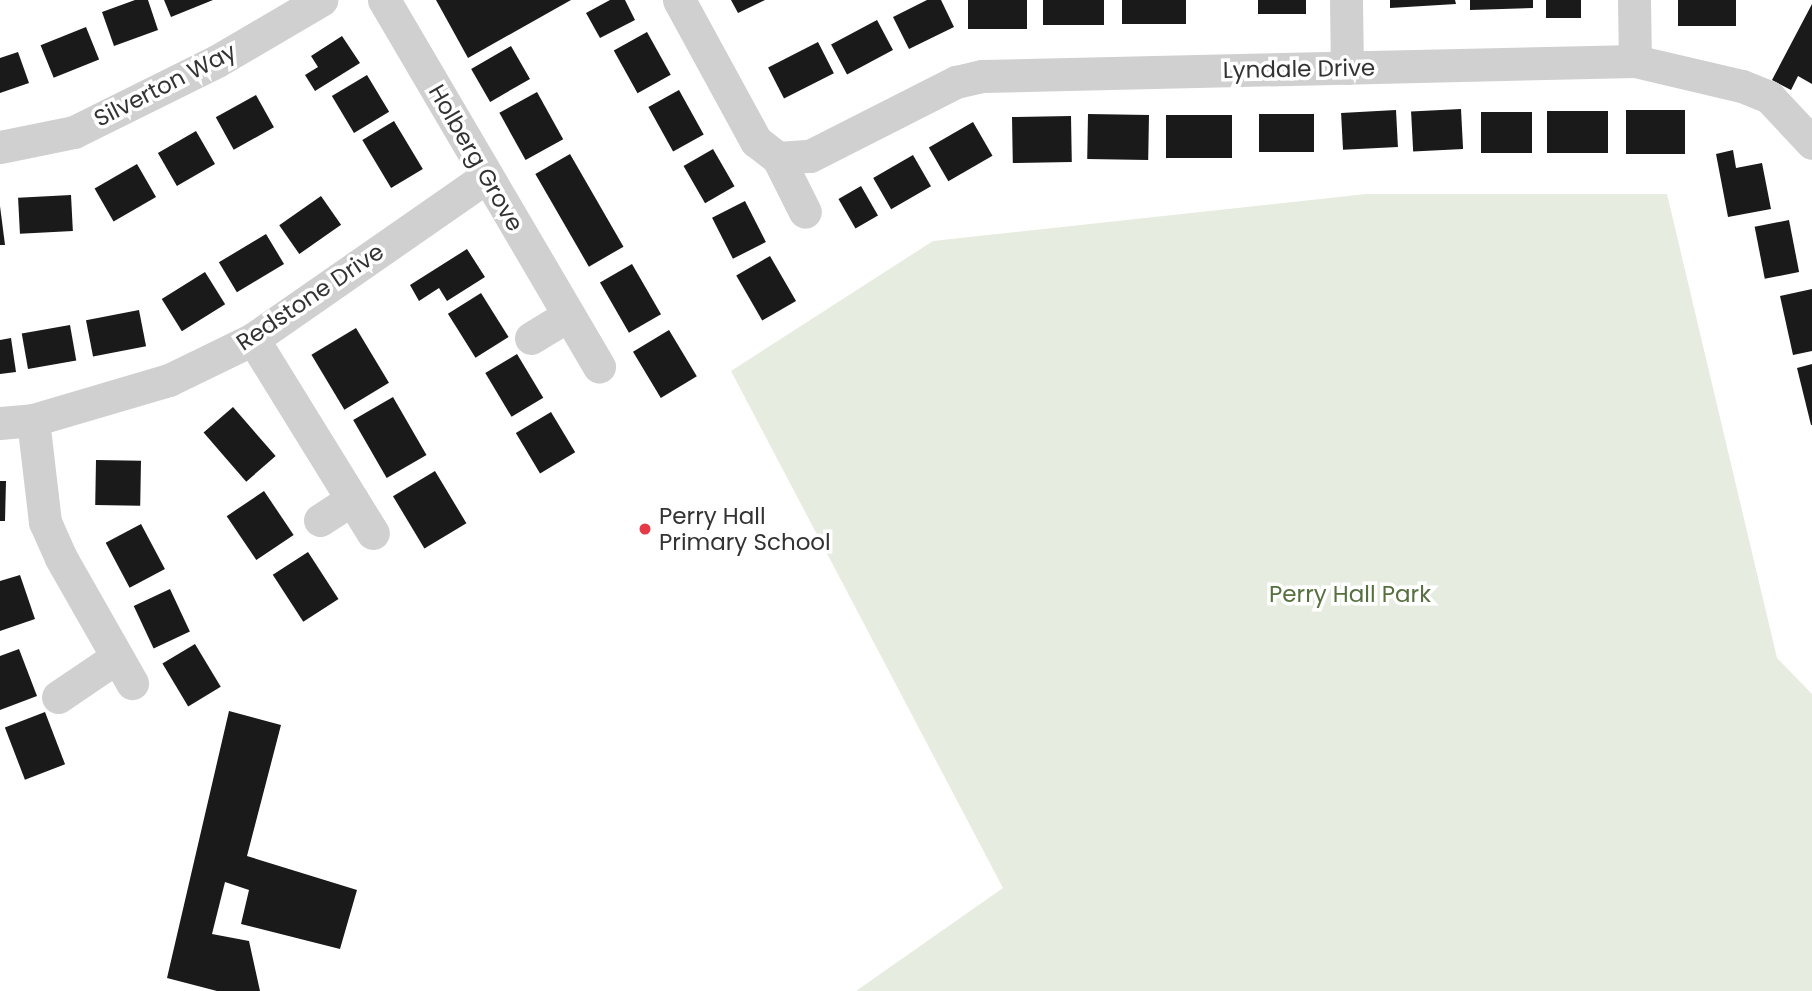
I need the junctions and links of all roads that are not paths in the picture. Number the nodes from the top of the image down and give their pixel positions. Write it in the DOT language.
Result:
graph roads {
  1 [pos="321,0"];
  2 [pos="384,0"];
  3 [pos="679,0"];
  4 [pos="1346,0"];
  5 [pos="1634,0"];
  6 [pos="1635,61"];
  7 [pos="1347,68"];
  8 [pos="1812,143"];
  9 [pos="0,148"];
  10 [pos="778,158"];
  11 [pos="486,177"];
  12 [pos="805,212"];
  13 [pos="569,315"];
  14 [pos="531,338"];
  15 [pos="253,339"];
  16 [pos="598,367"];
  17 [pos="33,420"];
  18 [pos="0,423"];
  19 [pos="352,499"];
  20 [pos="320,520"];
  21 [pos="373,533"];
  22 [pos="58,697"];
  1 -- 9 [label="street, Silverton Way"];
  2 -- 11 [label="street, Holberg Grove"];
  3 -- 10 [label="street"];
  4 -- 7 [label="street"];
  5 -- 6 [label="street"];
  6 -- 7 [label="street, Lyndale Drive"];
  6 -- 8 [label="street, Lyndale Drive"];
  7 -- 10 [label="street, Lyndale Drive"];
  10 -- 12 [label="street"];
  11 -- 13 [label="street, Holberg Grove"];
  11 -- 15 [label="street, Redstone Drive"];
  13 -- 14 [label="street"];
  13 -- 16 [label="street, Holberg Grove"];
  15 -- 17 [label="street, Redstone Drive"];
  15 -- 19 [label="street"];
  17 -- 18 [label="street, Redstone Drive"];
  17 -- 22 [label="street"];
  19 -- 20 [label="street"];
  19 -- 21 [label="street"];
}
